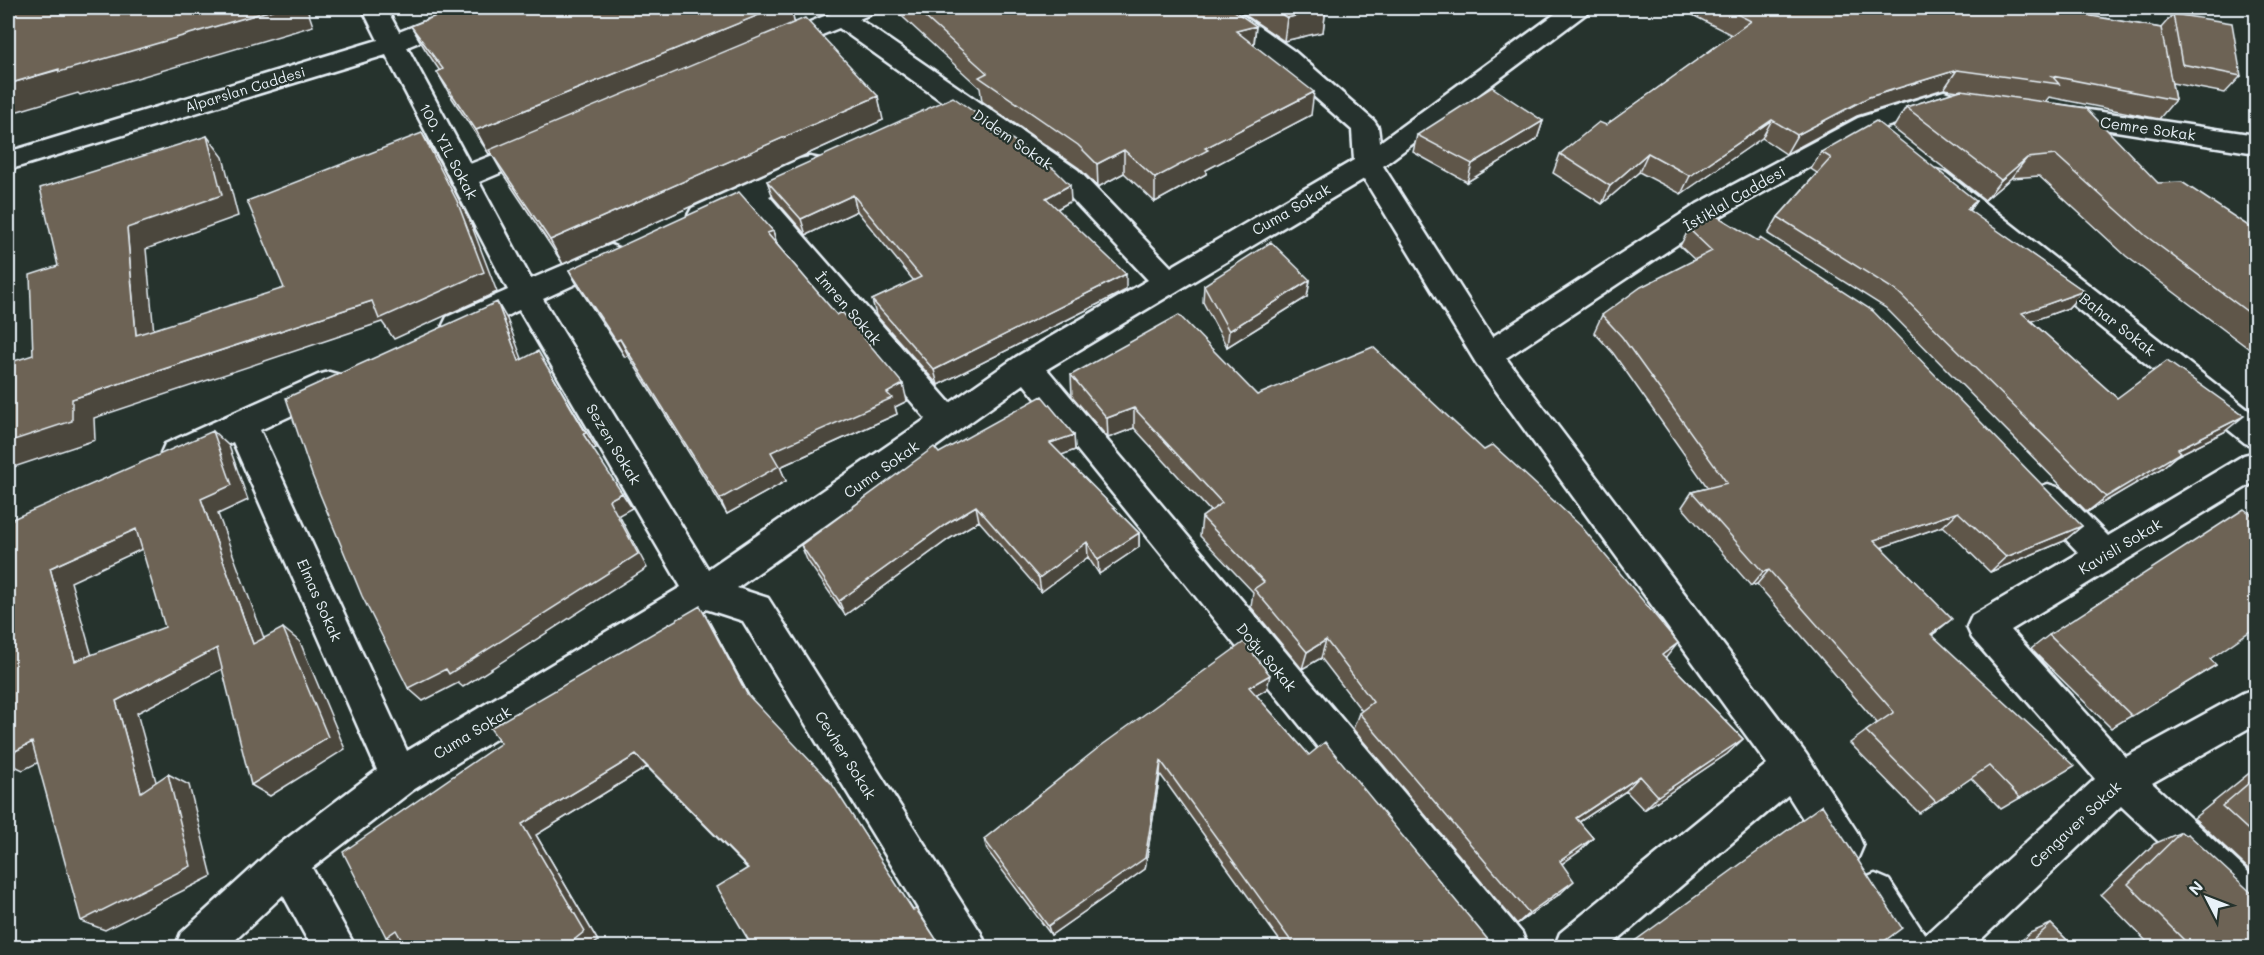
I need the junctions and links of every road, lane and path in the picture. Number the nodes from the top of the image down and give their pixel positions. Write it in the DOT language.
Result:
graph roads {
  1 [pos="374,8"];
  2 [pos="480,8"];
  3 [pos="1216,8"];
  4 [pos="1578,8"];
  5 [pos="852,13"];
  6 [pos="393,44"];
  7 [pos="754,54"];
  8 [pos="957,99"];
  9 [pos="1968,102"];
  10 [pos="2026,110"];
  11 [pos="924,114"];
  12 [pos="1867,124"];
  13 [pos="560,136"];
  14 [pos="2256,144"];
  15 [pos="837,154"];
  16 [pos="8,161"];
  17 [pos="1368,164"];
  18 [pos="464,178"];
  19 [pos="750,193"];
  20 [pos="1707,211"];
  21 [pos="675,227"];
  22 [pos="1736,230"];
  23 [pos="632,247"];
  24 [pos="1167,282"];
  25 [pos="525,296"];
  26 [pos="437,335"];
  27 [pos="1487,355"];
  28 [pos="1027,366"];
  29 [pos="350,375"];
  30 [pos="948,422"];
  31 [pos="241,424"];
  32 [pos="2256,434"];
  33 [pos="156,462"];
  34 [pos="2256,465"];
  35 [pos="2030,479"];
  36 [pos="2104,555"];
  37 [pos="703,592"];
  38 [pos="2256,705"];
  39 [pos="1792,767"];
  40 [pos="399,777"];
  41 [pos="2121,780"];
  42 [pos="287,863"];
  43 [pos="2256,906"];
  44 [pos="196,948"];
  45 [pos="335,948"];
  46 [pos="966,948"];
  47 [pos="1507,948"];
  48 [pos="1575,948"];
  49 [pos="1910,948"];
  50 [pos="1941,948"];
  1 -- 6 [label="street, 100. YIL Sokak"];
  2 -- 6 [label="street, Alparslan Caddesi"];
  3 -- 17 [label="street"];
  4 -- 17 [label="street, Cuma Sokak"];
  5 -- 7 [label="street"];
  5 -- 8 [label="street, Didem Sokak"];
  6 -- 16 [label="street, Alparslan Caddesi"];
  6 -- 18 [label="street, 100. YIL Sokak"];
  8 -- 11 [label="street"];
  8 -- 24 [label="street, Didem Sokak"];
  9 -- 12 [label="street, İstiklal Caddesi"];
  10 -- 14 [label="street, Cemre Sokak"];
  12 -- 20 [label="street, İstiklal Caddesi"];
  12 -- 32 [label="street, Bahar Sokak"];
  13 -- 18 [label="street"];
  15 -- 19 [label="street"];
  17 -- 24 [label="street, Cuma Sokak"];
  17 -- 27 [label="street"];
  18 -- 25 [label="street, 100. YIL Sokak"];
  19 -- 21 [label="street"];
  19 -- 30 [label="street, İmren Sokak"];
  20 -- 22 [label="street"];
  20 -- 27 [label="street, İstiklal Caddesi"];
  23 -- 25 [label="street"];
  24 -- 28 [label="street, Cuma Sokak"];
  25 -- 26 [label="street"];
  25 -- 37 [label="street, Sezen Sokak"];
  27 -- 39 [label="street"];
  28 -- 30 [label="street, Cuma Sokak"];
  28 -- 47 [label="street, Doğu Sokak"];
  29 -- 31 [label="street"];
  30 -- 37 [label="street, Cuma Sokak"];
  31 -- 33 [label="street"];
  31 -- 40 [label="street, Elmas Sokak"];
  34 -- 36 [label="street, Kavisli Sokak"];
  35 -- 36 [label="street"];
  36 -- 41 [label="street, Kavisli Sokak"];
  37 -- 40 [label="street, Cuma Sokak"];
  37 -- 46 [label="street, Cevher Sokak"];
  38 -- 41 [label="street, Cengaver Sokak"];
  39 -- 48 [label="street"];
  39 -- 49 [label="street"];
  40 -- 42 [label="street, Cuma Sokak"];
  41 -- 43 [label="street"];
  41 -- 50 [label="street, Cengaver Sokak"];
  42 -- 44 [label="street, Cuma Sokak"];
  42 -- 45 [label="street"];
}
